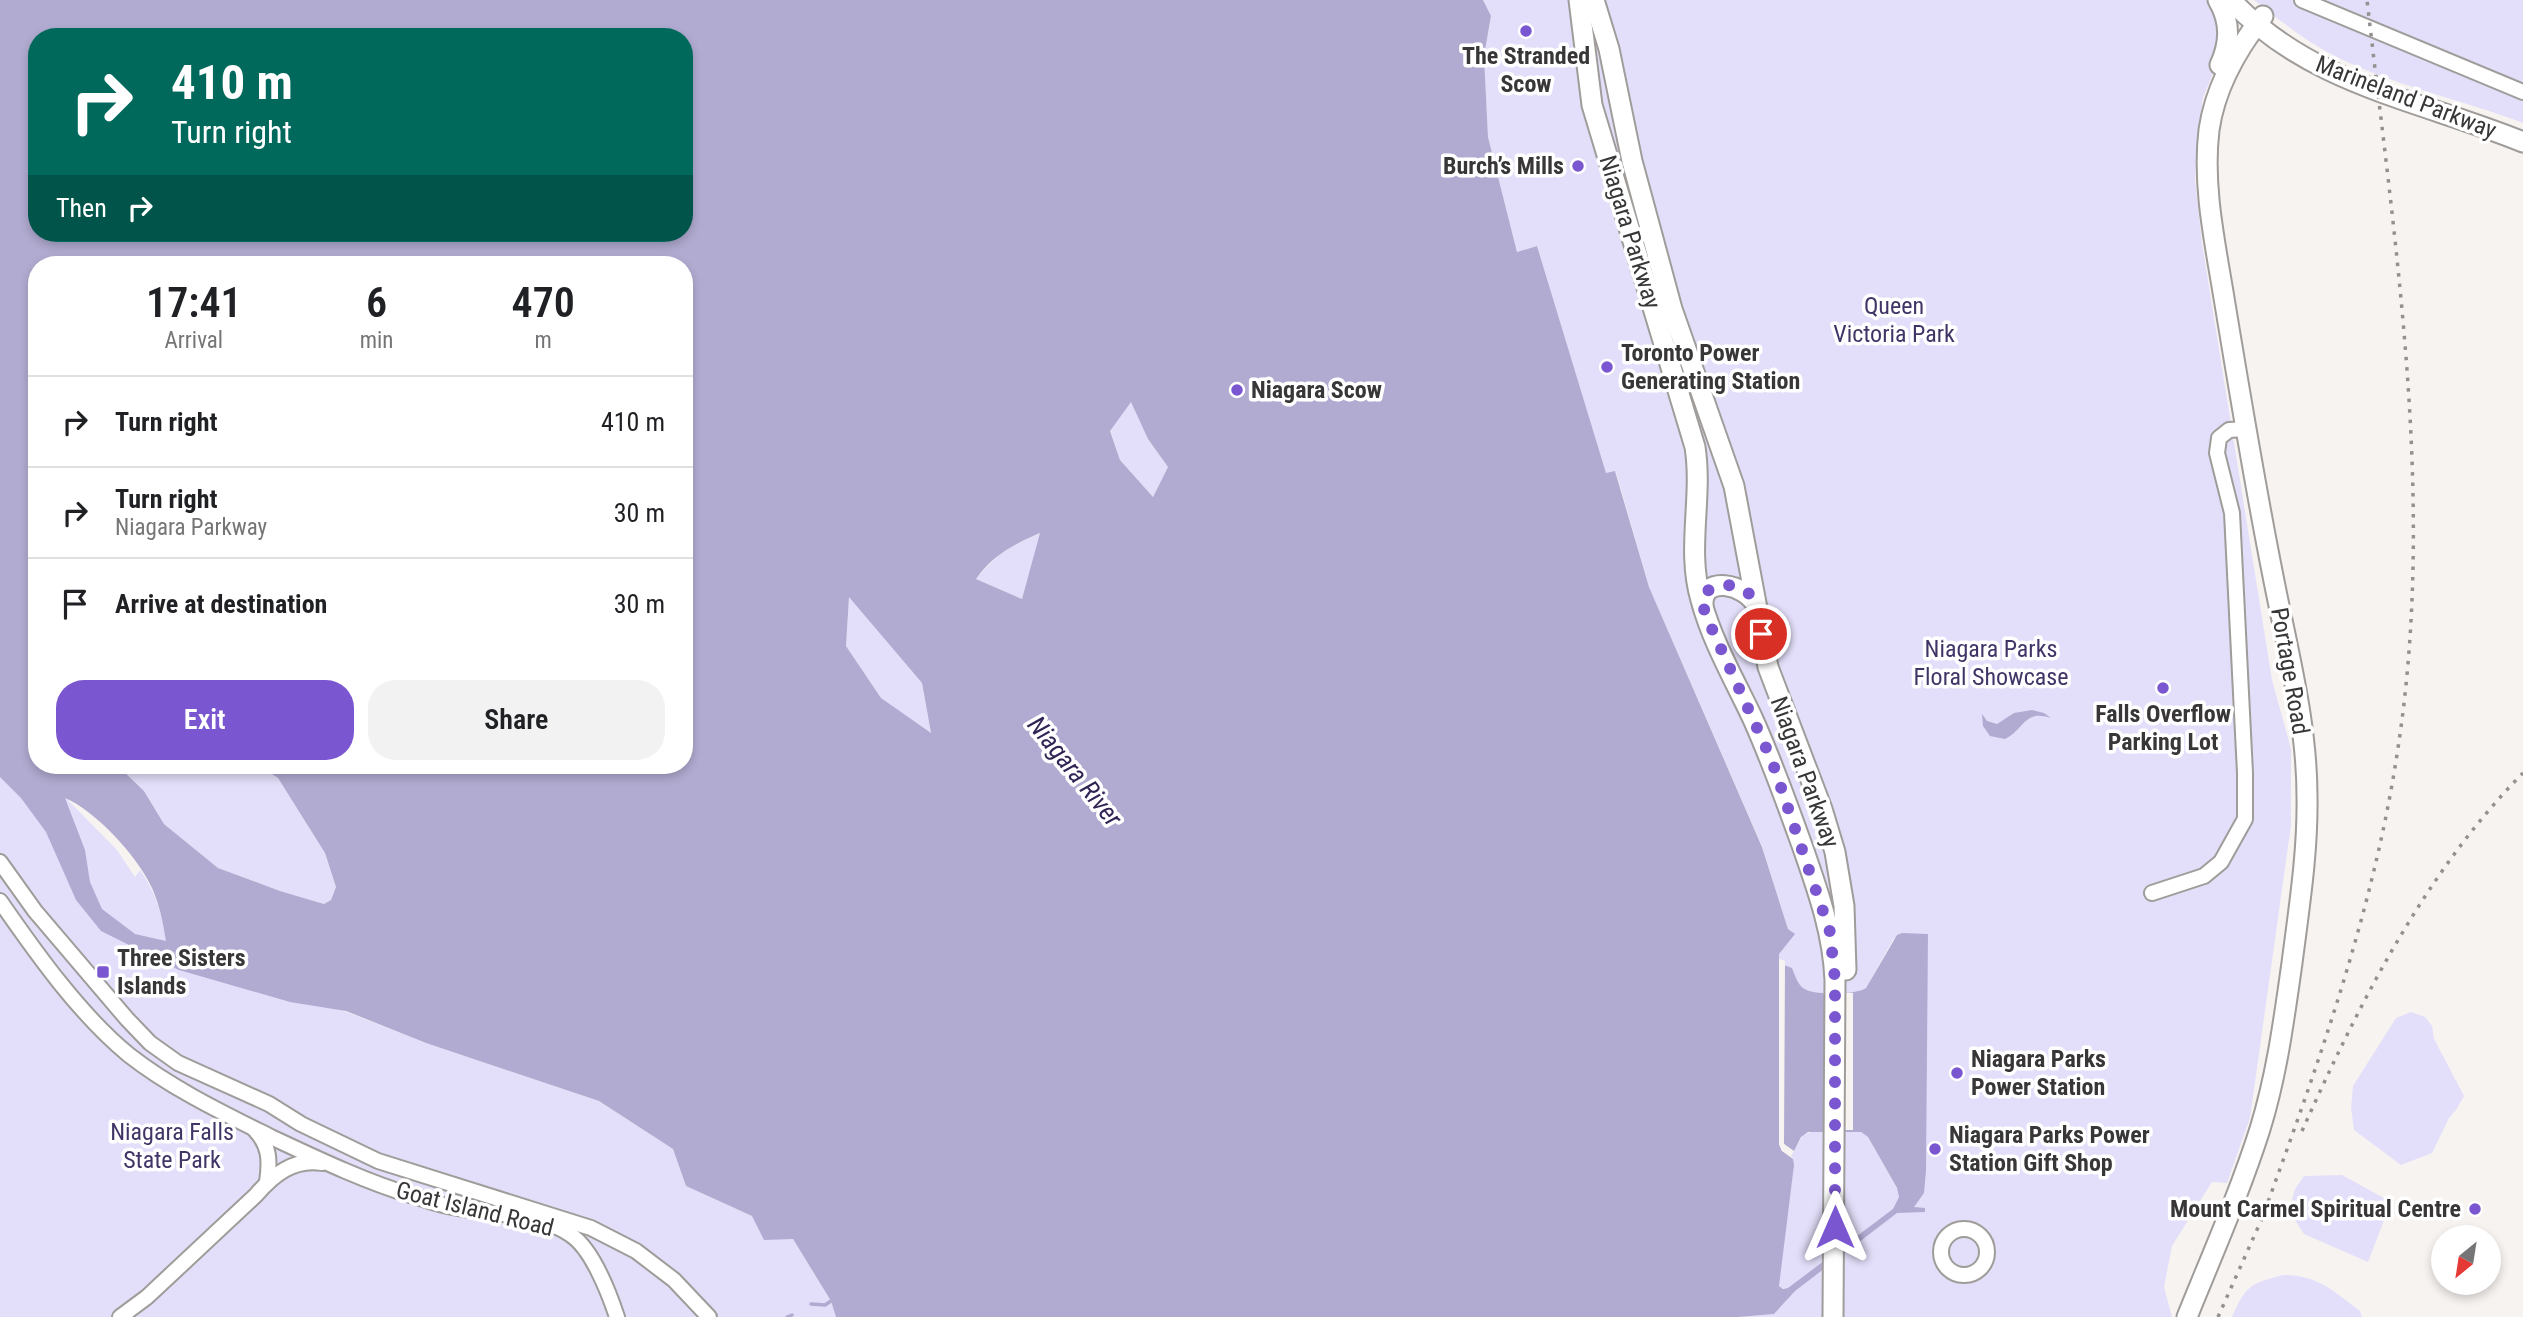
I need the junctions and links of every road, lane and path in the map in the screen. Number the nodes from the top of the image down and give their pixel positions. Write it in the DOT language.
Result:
graph roads {
  1 [pos="1579,0"];
  2 [pos="1594,0"];
  3 [pos="2218,0"];
  4 [pos="2231,0"];
  5 [pos="2246,0"];
  6 [pos="2302,0"];
  7 [pos="2260,20"];
  8 [pos="2523,92"];
  9 [pos="2523,129"];
  10 [pos="2523,142"];
  11 [pos="2217,254"];
  12 [pos="2246,429"];
  13 [pos="1703,606"];
  14 [pos="1756,606"];
  15 [pos="0,862"];
  16 [pos="2152,893"];
  17 [pos="0,901"];
  18 [pos="1841,990"];
  19 [pos="251,1127"];
  20 [pos="330,1165"];
  21 [pos="267,1182"];
  22 [pos="1841,1253"];
  23 [pos="120,1317"];
  24 [pos="617,1317"];
  25 [pos="709,1317"];
  26 [pos="1833,1317"];
  27 [pos="1844,1317"];
  28 [pos="2187,1317"];
  1 -- 13 [label="main road, Niagara Parkway"];
  2 -- 14 [label="main road, Niagara Parkway"];
  3 -- 11 [label="main road"];
  4 -- 7 [label="main road"];
  5 -- 7 [label="main road"];
  6 -- 8 [label="street, Marineland Parkway"];
  7 -- 9 [label="main road, Marineland Parkway"];
  7 -- 10 [label="main road, Marineland Parkway"];
  7 -- 11 [label="main road, Portage Road"];
  11 -- 12 [label="main road, Portage Road"];
  12 -- 16 [label="street"];
  12 -- 28 [label="main road, Portage Road"];
  13 -- 14 [label="main road"];
  13 -- 18 [label="main road, Niagara Parkway"];
  14 -- 18 [label="main road, Niagara Parkway"];
  15 -- 25 [label="street"];
  17 -- 19 [label="street, Goat Island Road"];
  18 -- 22 [label="main road, Niagara Parkway"];
  19 -- 20 [label="street, Goat Island Road"];
  19 -- 21 [label="street"];
  20 -- 21 [label="street, Goat Island Road"];
  20 -- 24 [label="street, Goat Island Road"];
  21 -- 23 [label="street, Goat Island Road"];
  22 -- 26 [label="main road, Niagara Parkway"];
  22 -- 27 [label="main road, Niagara Parkway"];
}
